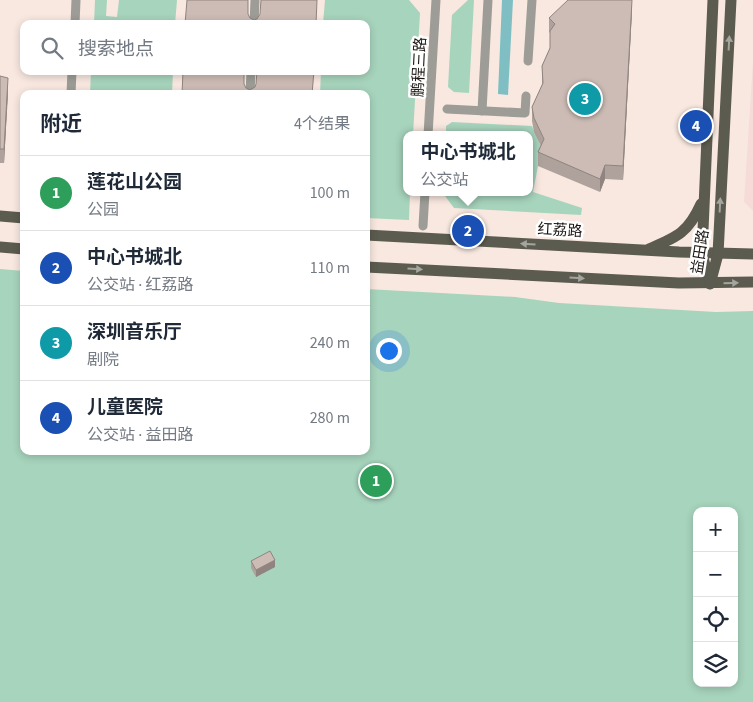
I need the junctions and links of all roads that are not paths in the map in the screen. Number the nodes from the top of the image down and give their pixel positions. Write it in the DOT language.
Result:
graph roads {
  1 [pos="76,0"];
  2 [pos="255,0"];
  3 [pos="436,0"];
  4 [pos="488,0"];
  5 [pos="532,0"];
  6 [pos="713,0"];
  7 [pos="731,0"];
  8 [pos="75,20"];
  9 [pos="254,20"];
  10 [pos="528,62"];
  11 [pos="72,75"];
  12 [pos="251,75"];
  13 [pos="71,90"];
  14 [pos="250,90"];
  15 [pos="526,96"];
  16 [pos="447,109"];
  17 [pos="482,111"];
  18 [pos="428,131"];
  19 [pos="425,196"];
  20 [pos="703,200"];
  21 [pos="0,216"];
  22 [pos="20,218"];
  23 [pos="423,226"];
  24 [pos="370,236"];
  25 [pos="0,247"];
  26 [pos="20,248"];
  27 [pos="647,250"];
  28 [pos="702,253"];
  29 [pos="718,254"];
  30 [pos="753,254"];
  31 [pos="370,267"];
  32 [pos="753,282"];
  33 [pos="710,284"];
  1 -- 8 [label="street"];
  2 -- 9 [label="street"];
  3 -- 18 [label="street, 鹏程三路"];
  4 -- 17 [label="street"];
  5 -- 10 [label="street"];
  6 -- 20 [label="main road, 益田路"];
  29 -- 7 [label="main road, 益田路, one-way"];
  11 -- 13 [label="street"];
  12 -- 14 [label="street"];
  15 -- 17 [label="street"];
  16 -- 17 [label="street"];
  19 -- 23 [label="street"];
  20 -- 27 [label="main road"];
  20 -- 28 [label="main road, 益田路"];
  21 -- 22 [label="main road"];
  27 -- 24 [label="main road, 红荔路, one-way"];
  25 -- 26 [label="main road"];
  27 -- 28 [label="main road, 红荔路"];
  28 -- 29 [label="main road, 红荔路"];
  28 -- 33 [label="main road, 益田路"];
  29 -- 30 [label="main road, 红荔路"];
  29 -- 33 [label="main road, 益田路"];
  31 -- 33 [label="main road, one-way"];
  33 -- 32 [label="main road, one-way"];
}
